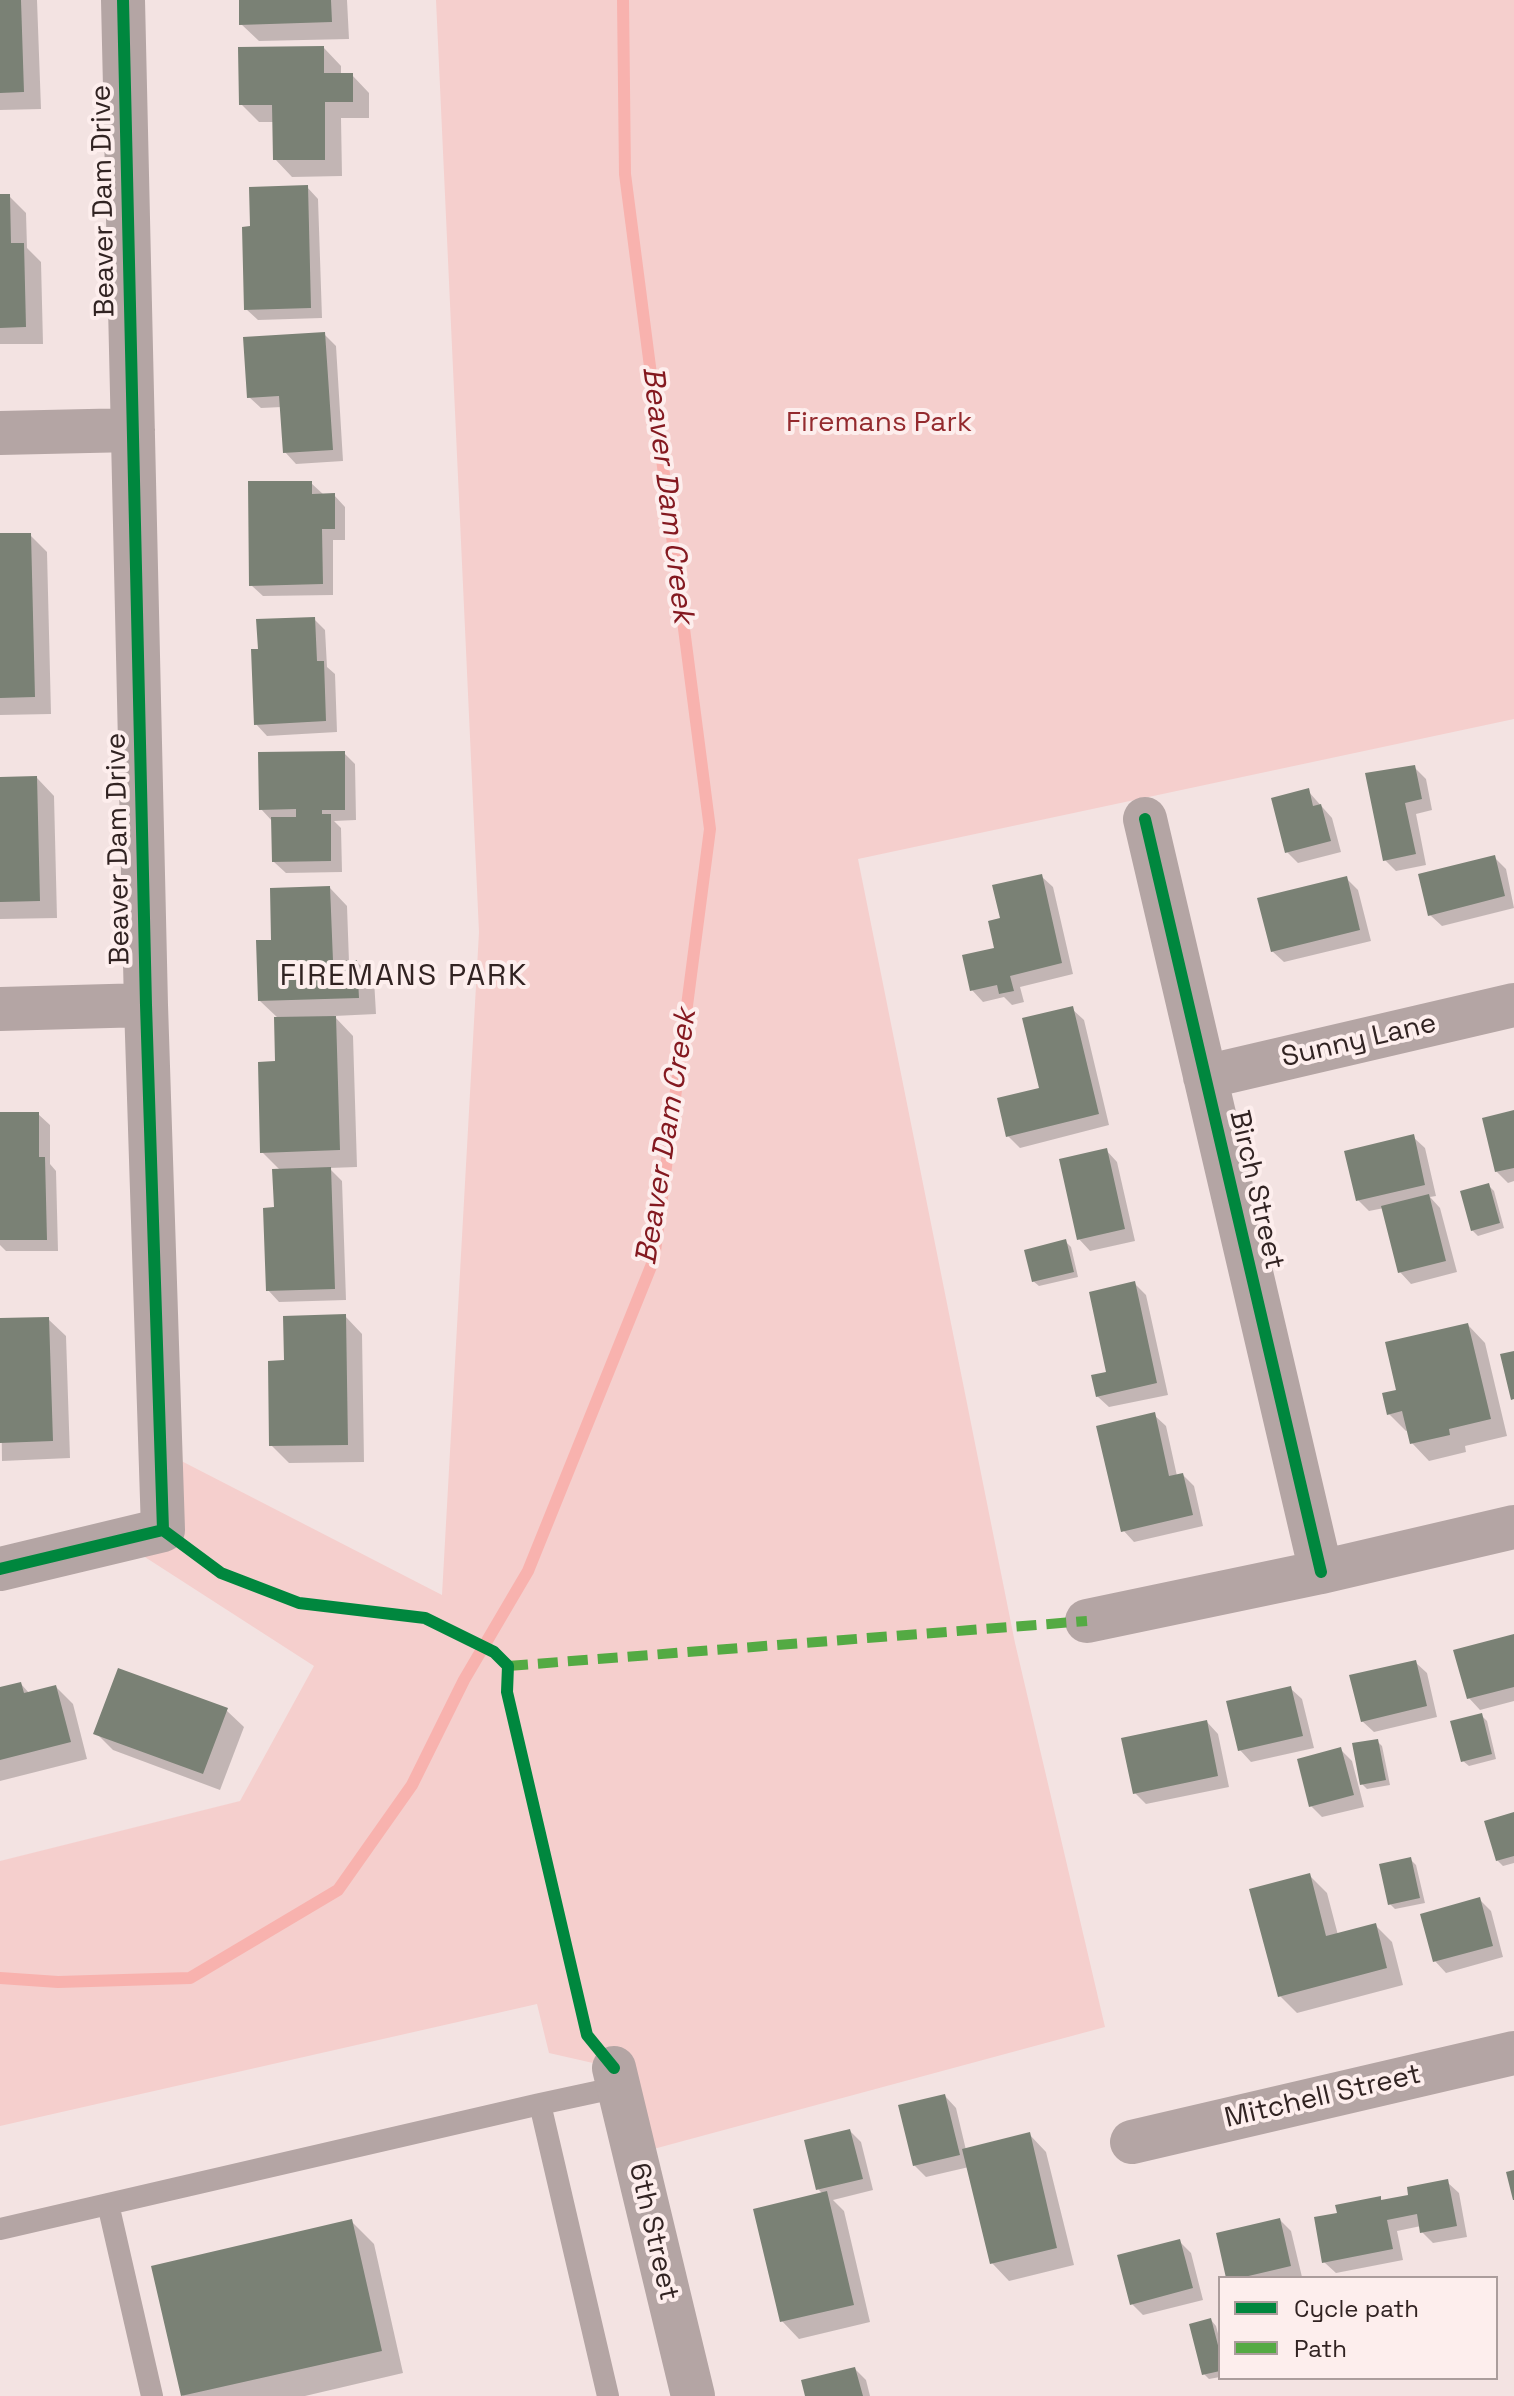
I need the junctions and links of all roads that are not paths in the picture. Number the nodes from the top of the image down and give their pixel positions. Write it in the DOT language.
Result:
graph roads {
  1 [pos="123,0"];
  2 [pos="133,430"];
  3 [pos="0,433"];
  4 [pos="1145,819"];
  5 [pos="146,1005"];
  6 [pos="1514,1005"];
  7 [pos="0,1009"];
  8 [pos="1205,1077"];
  9 [pos="1514,1527"];
  10 [pos="0,1569"];
  11 [pos="1321,1572"];
  12 [pos="1087,1621"];
  13 [pos="1514,2053"];
  14 [pos="617,2078"];
  15 [pos="540,2104"];
  16 [pos="1132,2142"];
  17 [pos="108,2204"];
  18 [pos="0,2229"];
  19 [pos="152,2396"];
  20 [pos="608,2396"];
  21 [pos="693,2396"];
  1 -- 2 [label="street, Beaver Dam Drive"];
  2 -- 3 [label="street"];
  2 -- 5 [label="street, Beaver Dam Drive"];
  4 -- 8 [label="street, Birch Street"];
  5 -- 7 [label="street"];
  5 -- 10 [label="street, Beaver Dam Drive"];
  6 -- 8 [label="street, Sunny Lane"];
  8 -- 11 [label="street, Birch Street"];
  9 -- 11 [label="street"];
  11 -- 12 [label="street"];
  13 -- 16 [label="street, Mitchell Street"];
  14 -- 15 [label="lane"];
  14 -- 21 [label="street, 6th Street"];
  15 -- 17 [label="lane"];
  15 -- 20 [label="lane"];
  17 -- 18 [label="lane"];
  17 -- 19 [label="lane"];
}
